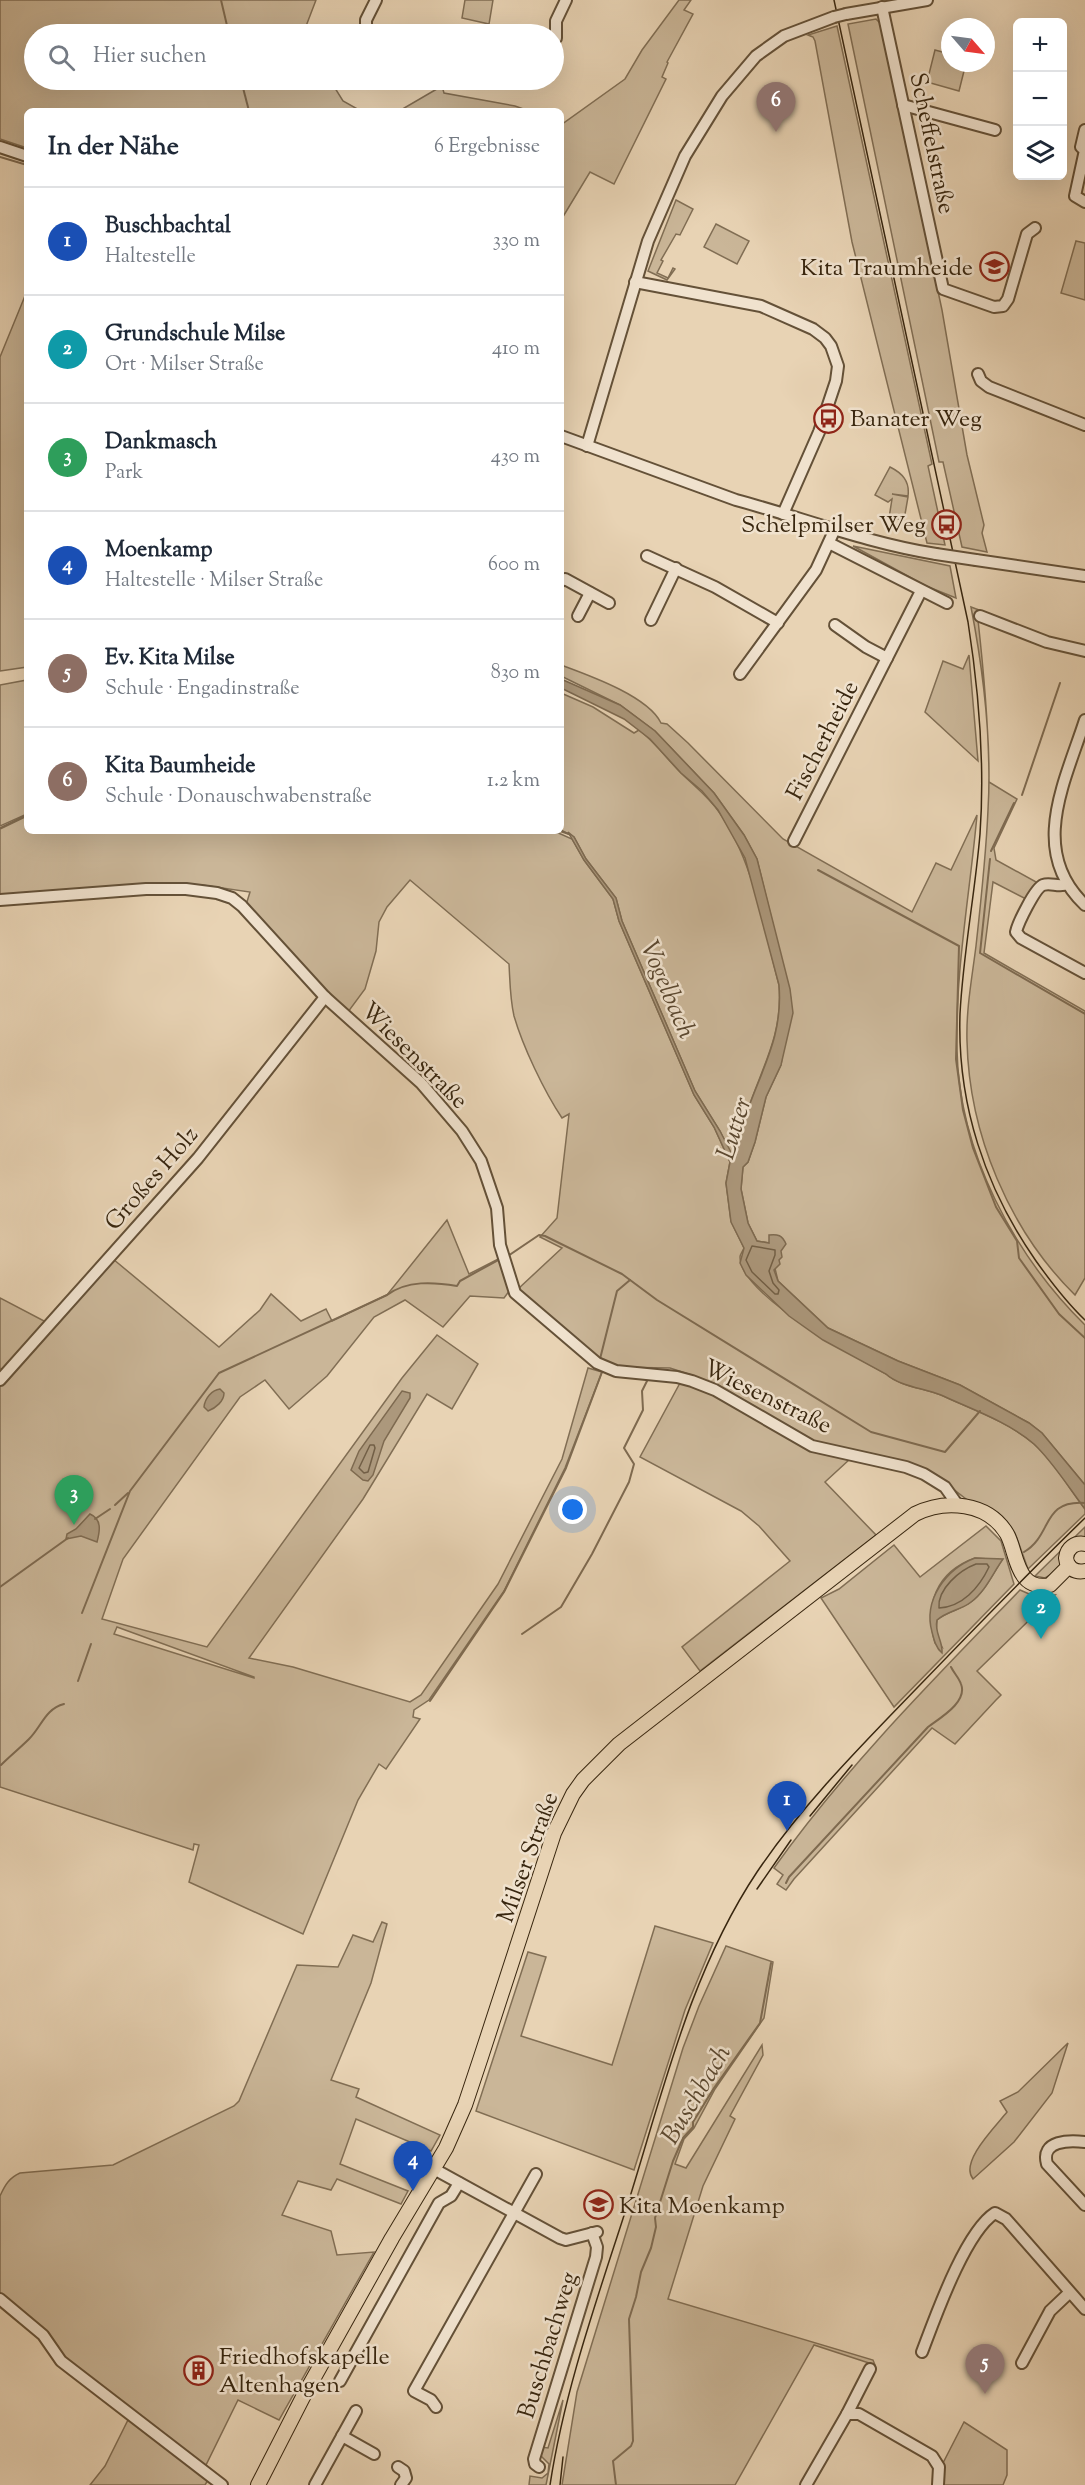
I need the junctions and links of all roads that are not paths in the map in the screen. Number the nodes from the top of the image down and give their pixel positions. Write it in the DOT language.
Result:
graph roads {
  1 [pos="376,0"];
  2 [pos="566,0"];
  3 [pos="927,0"];
  4 [pos="882,7"];
  5 [pos="366,24"];
  6 [pos="556,24"];
  7 [pos="903,105"];
  8 [pos="995,130"];
  9 [pos="1085,130"];
  10 [pos="0,147"];
  11 [pos="24,155"];
  12 [pos="1085,202"];
  13 [pos="1035,228"];
  14 [pos="635,282"];
  15 [pos="978,374"];
  16 [pos="1085,425"];
  17 [pos="564,437"];
  18 [pos="587,446"];
  19 [pos="783,514"];
  20 [pos="834,531"];
  21 [pos="829,543"];
  22 [pos="647,556"];
  23 [pos="676,568"];
  24 [pos="1085,576"];
  25 [pos="564,579"];
  26 [pos="921,591"];
  27 [pos="590,593"];
  28 [pos="609,603"];
  29 [pos="947,603"];
  30 [pos="578,616"];
  31 [pos="980,616"];
  32 [pos="651,620"];
  33 [pos="778,623"];
  34 [pos="835,625"];
  35 [pos="1085,651"];
  36 [pos="887,658"];
  37 [pos="740,674"];
  38 [pos="1085,720"];
  39 [pos="794,841"];
  40 [pos="1067,884"];
  41 [pos="0,900"];
  42 [pos="1085,905"];
  43 [pos="1085,973"];
  44 [pos="325,998"];
  45 [pos="0,1380"];
  46 [pos="957,1504"];
  47 [pos="1085,1544"];
  48 [pos="1069,1566"];
  49 [pos="1085,1571"];
  50 [pos="1085,2142"];
  51 [pos="434,2169"];
  52 [pos="536,2174"];
  53 [pos="459,2183"];
  54 [pos="1085,2205"];
  55 [pos="514,2213"];
  56 [pos="1069,2293"];
  57 [pos="0,2299"];
  58 [pos="1085,2309"];
  59 [pos="922,2352"];
  60 [pos="1022,2362"];
  61 [pos="870,2369"];
  62 [pos="340,2381"];
  63 [pos="436,2407"];
  64 [pos="356,2411"];
  65 [pos="847,2414"];
  66 [pos="342,2436"];
  67 [pos="374,2454"];
  68 [pos="398,2467"];
  69 [pos="539,2468"];
  70 [pos="222,2485"];
  71 [pos="258,2485"];
  72 [pos="315,2485"];
  73 [pos="401,2485"];
  74 [pos="806,2485"];
  75 [pos="938,2485"];
  1 -- 5 [label="street"];
  2 -- 6 [label="street"];
  3 -- 4 [label="street"];
  4 -- 7 [label="street, Scheffelstraße"];
  4 -- 14 [label="street, bridge"];
  7 -- 8 [label="street"];
  7 -- 13 [label="street, Scheffelstraße"];
  9 -- 12 [label="street"];
  10 -- 11 [label="street"];
  14 -- 18 [label="street"];
  14 -- 19 [label="street"];
  15 -- 16 [label="street"];
  17 -- 18 [label="street"];
  18 -- 19 [label="street"];
  19 -- 20 [label="street"];
  20 -- 21 [label="street"];
  20 -- 24 [label="street, bridge"];
  21 -- 26 [label="street"];
  21 -- 33 [label="street"];
  22 -- 23 [label="street"];
  23 -- 32 [label="street"];
  23 -- 33 [label="street"];
  25 -- 27 [label="street"];
  26 -- 29 [label="street"];
  26 -- 36 [label="street, Fischerheide"];
  27 -- 28 [label="street"];
  27 -- 30 [label="street"];
  31 -- 35 [label="street"];
  33 -- 37 [label="street"];
  34 -- 36 [label="street"];
  36 -- 39 [label="street, Fischerheide"];
  38 -- 40 [label="street"];
  40 -- 42 [label="street"];
  40 -- 43 [label="street"];
  41 -- 44 [label="street, Wiesenstraße"];
  44 -- 45 [label="street, Großes Holz"];
  44 -- 46 [label="street, Wiesenstraße"];
  46 -- 48 [label="main road, Milser Straße"];
  46 -- 51 [label="main road, Milser Straße"];
  47 -- 48 [label="main road"];
  48 -- 49 [label="main road"];
  50 -- 54 [label="street"];
  51 -- 53 [label="street"];
  51 -- 71 [label="main road, Milser Straße"];
  52 -- 55 [label="street"];
  53 -- 55 [label="street"];
  53 -- 62 [label="street"];
  55 -- 63 [label="street"];
  55 -- 69 [label="street, Buschbachweg"];
  56 -- 58 [label="street"];
  56 -- 59 [label="street"];
  56 -- 60 [label="street"];
  57 -- 70 [label="street"];
  61 -- 65 [label="street"];
  64 -- 66 [label="street"];
  65 -- 74 [label="street"];
  65 -- 75 [label="street"];
  66 -- 67 [label="street"];
  66 -- 72 [label="street"];
  68 -- 73 [label="street"];
}
